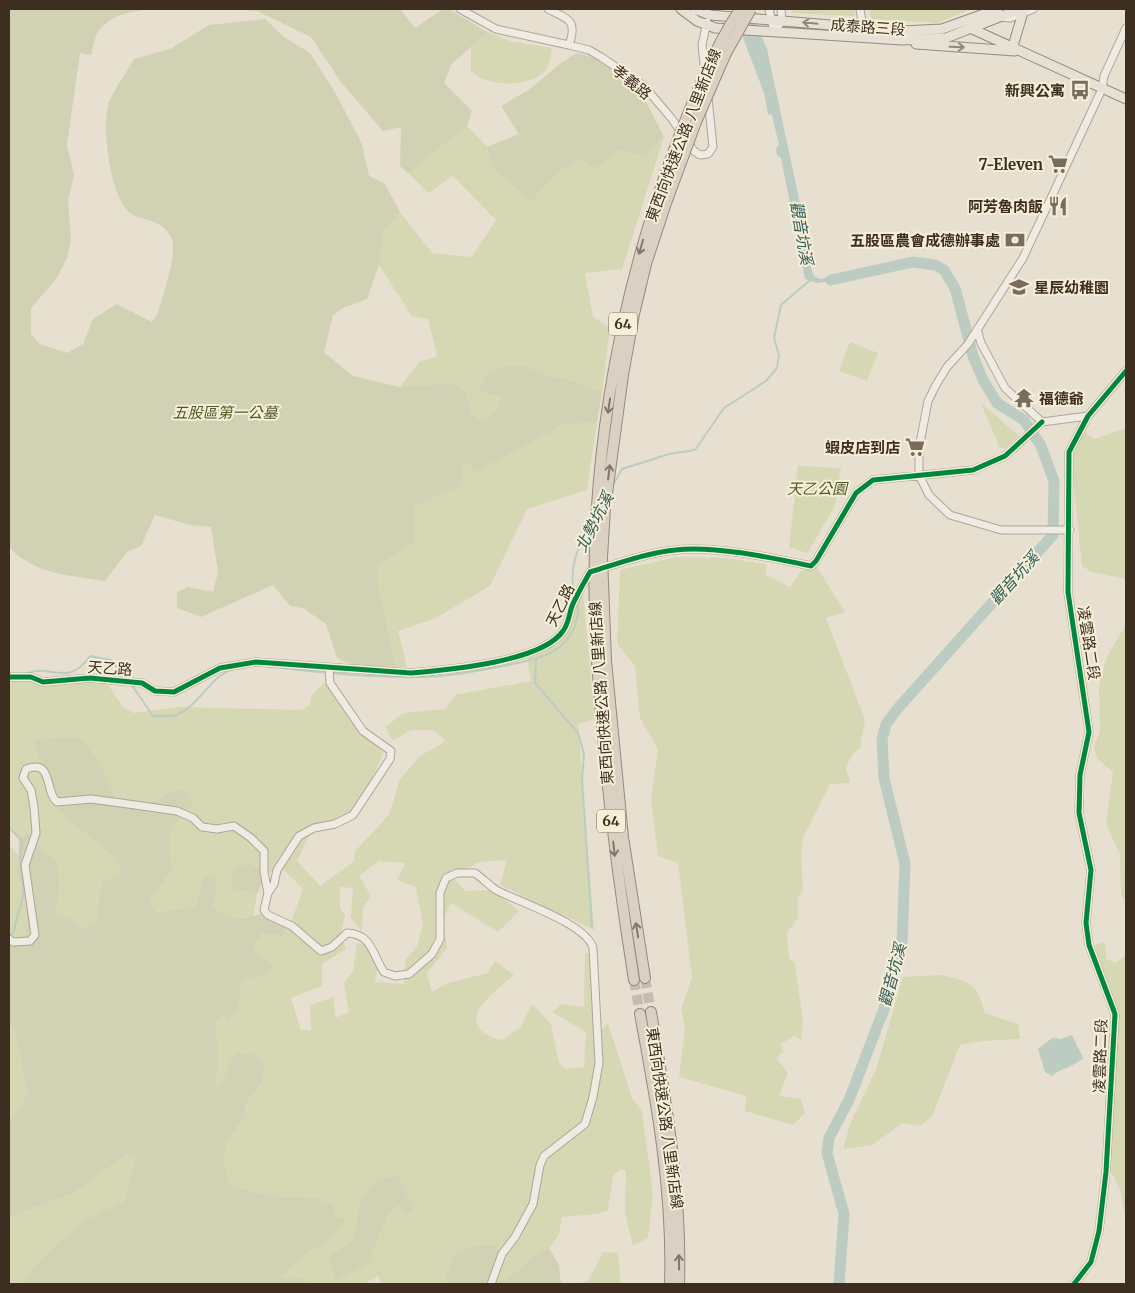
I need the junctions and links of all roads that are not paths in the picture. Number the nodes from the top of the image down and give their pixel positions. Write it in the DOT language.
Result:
graph roads {
  1 [pos="460,9"];
  2 [pos="548,9"];
  3 [pos="681,9"];
  4 [pos="695,9"];
  5 [pos="740,9"];
  6 [pos="751,9"];
  7 [pos="769,9"];
  8 [pos="781,9"];
  9 [pos="860,9"];
  10 [pos="1033,9"];
  11 [pos="1022,10"];
  12 [pos="998,11"];
  13 [pos="710,15"];
  14 [pos="766,19"];
  15 [pos="782,20"];
  16 [pos="962,22"];
  17 [pos="706,25"];
  18 [pos="863,28"];
  19 [pos="971,29"];
  20 [pos="1126,31"];
  21 [pos="769,32"];
  22 [pos="874,39"];
  23 [pos="569,45"];
  24 [pos="1013,46"];
  25 [pos="1028,53"];
  26 [pos="1102,89"];
  27 [pos="1126,99"];
  28 [pos="977,328"];
  29 [pos="1126,371"];
  30 [pos="1088,416"];
  31 [pos="1042,422"];
  32 [pos="919,475"];
  33 [pos="1066,530"];
  34 [pos="602,661"];
  35 [pos="329,668"];
  36 [pos="9,677"];
  37 [pos="268,893"];
  38 [pos="9,939"];
  39 [pos="645,978"];
  40 [pos="634,980"];
  41 [pos="651,1012"];
  42 [pos="640,1014"];
  43 [pos="660,1093"];
  44 [pos="674,1240"];
  45 [pos="491,1284"];
  46 [pos="670,1284"];
  47 [pos="679,1284"];
  48 [pos="1074,1284"];
  1 -- 23 [label="street, 孝義路"];
  2 -- 23 [label="street"];
  3 -- 17 [label="main road"];
  4 -- 13 [label="main road"];
  5 -- 34 [label="highway, 東西向快速公路 八里新店線 / 64, one-way, bridge"];
  34 -- 6 [label="highway, 東西向快速公路 八里新店線 / 64, one-way, bridge"];
  7 -- 14 [label="street"];
  8 -- 15 [label="street"];
  9 -- 18 [label="street"];
  10 -- 11 [label="street"];
  11 -- 12 [label="main road"];
  11 -- 24 [label="main road"];
  12 -- 16 [label="main road, 成泰路三段"];
  12 -- 19 [label="main road, 成泰路三段"];
  13 -- 14 [label="main road, 成泰路三段, bridge"];
  13 -- 17 [label="street, 孝義路"];
  14 -- 15 [label="main road, 成泰路三段"];
  14 -- 21 [label="street"];
  18 -- 15 [label="main road, 成泰路三段, one-way"];
  15 -- 21 [label="street"];
  16 -- 18 [label="main road, 成泰路三段"];
  16 -- 19 [label="main road"];
  17 -- 21 [label="main road, 成泰路三段"];
  17 -- 23 [label="street, 孝義路"];
  19 -- 22 [label="main road, 成泰路三段"];
  19 -- 24 [label="main road"];
  20 -- 26 [label="street"];
  21 -- 22 [label="main road, 成泰路三段"];
  22 -- 25 [label="main road, one-way"];
  24 -- 25 [label="main road"];
  25 -- 26 [label="main road"];
  26 -- 27 [label="main road"];
  26 -- 28 [label="street"];
  28 -- 31 [label="street"];
  28 -- 32 [label="street"];
  29 -- 30 [label="street, 凌雲路二段"];
  30 -- 31 [label="street"];
  30 -- 33 [label="street, 凌雲路二段"];
  31 -- 32 [label="street, 天乙路"];
  32 -- 33 [label="street"];
  32 -- 35 [label="street, 天乙路"];
  33 -- 48 [label="street, 凌雲路二段"];
  39 -- 34 [label="highway, 東西向快速公路 八里新店線 / 64, one-way"];
  34 -- 40 [label="highway, 東西向快速公路 八里新店線 / 64, one-way"];
  35 -- 36 [label="street, 天乙路"];
  35 -- 37 [label="street"];
  37 -- 38 [label="street"];
  37 -- 45 [label="street"];
  41 -- 43 [label="highway, 東西向快速公路 八里新店線"];
  42 -- 43 [label="highway, 東西向快速公路 八里新店線"];
  43 -- 44 [label="highway, 東西向快速公路 八里新店線"];
  44 -- 46 [label="highway, 東西向快速公路 八里新店線"];
  47 -- 44 [label="highway, 東西向快速公路 八里新店線, one-way"];
}
